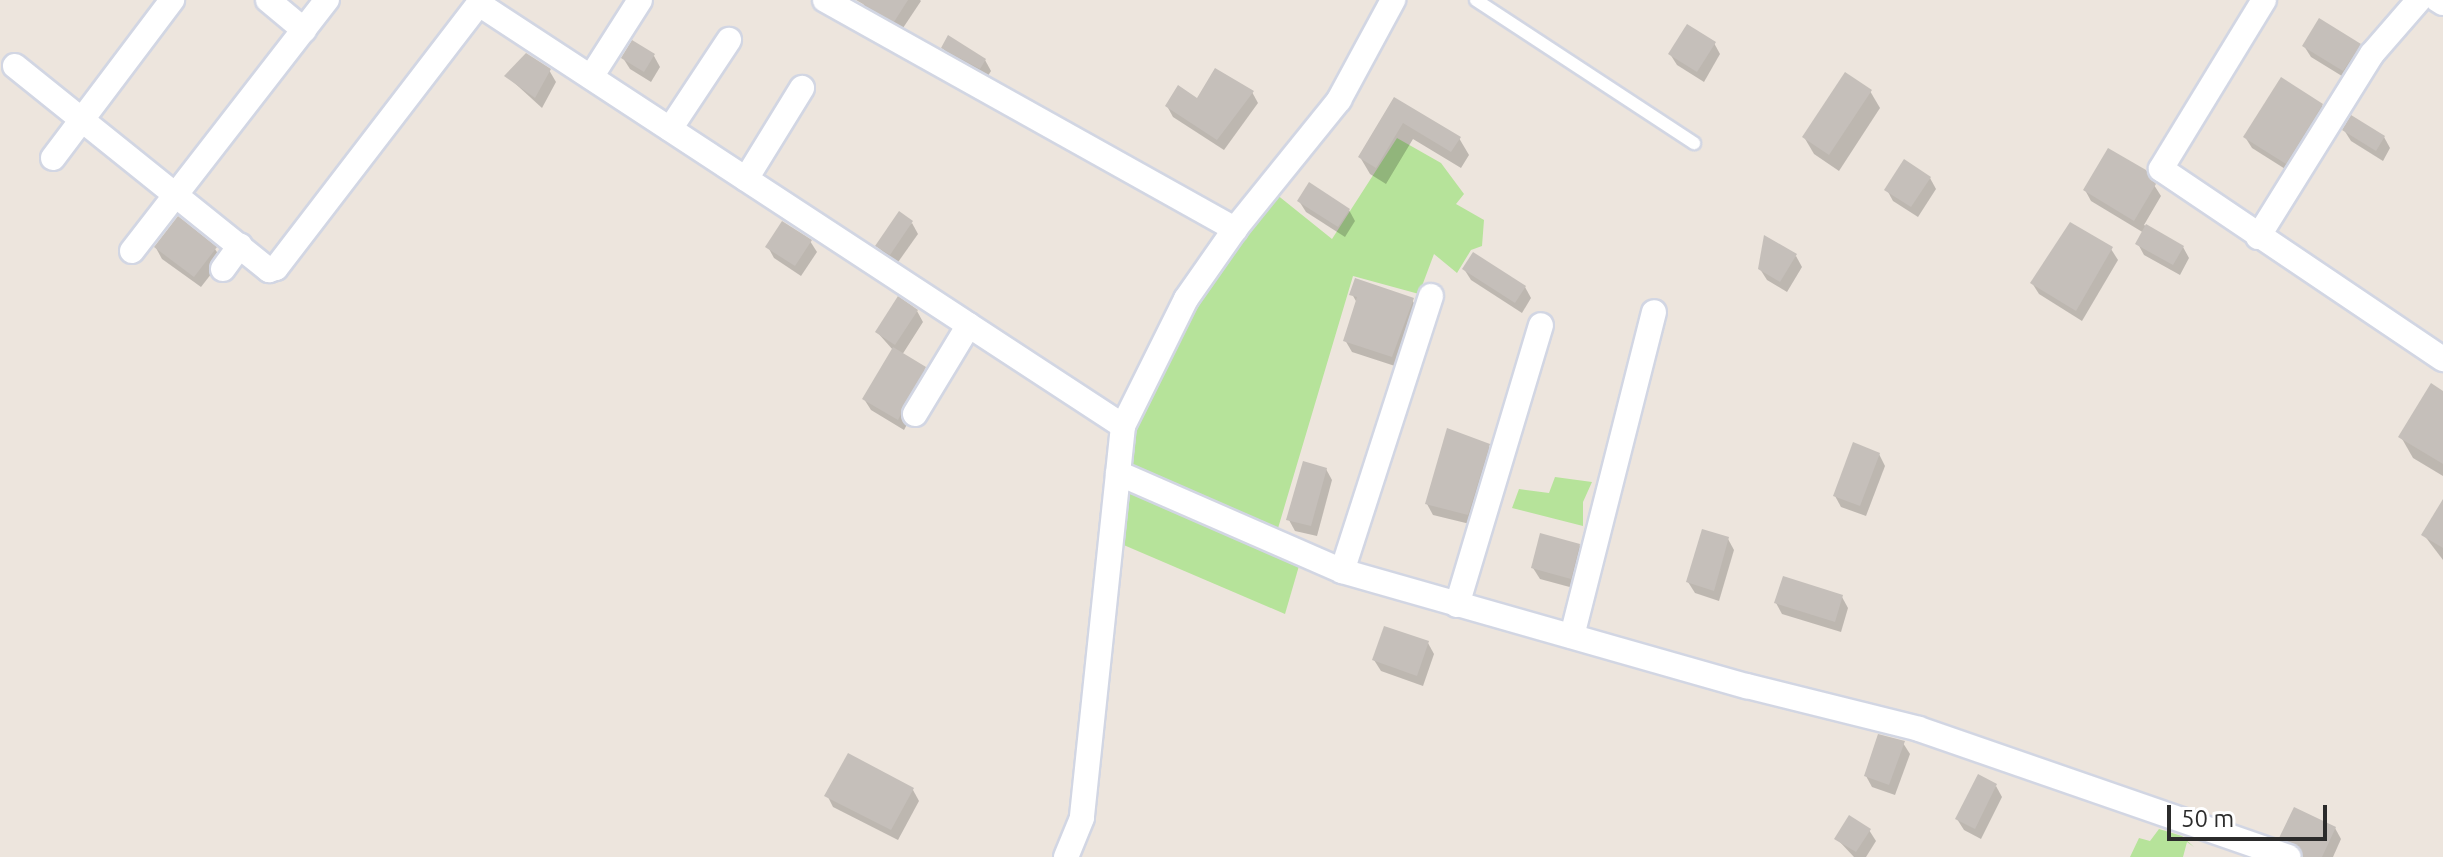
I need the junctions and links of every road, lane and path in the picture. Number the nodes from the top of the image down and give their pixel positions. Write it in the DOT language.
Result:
graph roads {
  1 [pos="172,0"];
  2 [pos="268,0"];
  3 [pos="327,0"];
  4 [pos="640,0"];
  5 [pos="825,0"];
  6 [pos="1393,0"];
  7 [pos="1476,0"];
  8 [pos="2264,0"];
  9 [pos="2419,0"];
  10 [pos="2438,0"];
  11 [pos="481,2"];
  12 [pos="2443,3"];
  13 [pos="304,30"];
  14 [pos="729,40"];
  15 [pos="15,66"];
  16 [pos="591,77"];
  17 [pos="802,88"];
  18 [pos="82,119"];
  19 [pos="670,129"];
  20 [pos="1694,143"];
  21 [pos="53,158"];
  22 [pos="746,179"];
  23 [pos="176,195"];
  24 [pos="1235,229"];
  25 [pos="2258,237"];
  26 [pos="240,246"];
  27 [pos="132,251"];
  28 [pos="223,269"];
  29 [pos="1431,296"];
  30 [pos="1654,312"];
  31 [pos="969,325"];
  32 [pos="1541,325"];
  33 [pos="2443,359"];
  34 [pos="915,414"];
  35 [pos="1123,426"];
  36 [pos="1118,473"];
  37 [pos="1342,571"];
  38 [pos="1457,605"];
  39 [pos="1572,636"];
  40 [pos="1066,857"];
  41 [pos="2288,857"];
  1 -- 18 [label="street"];
  2 -- 13 [label="street"];
  3 -- 13 [label="street"];
  4 -- 16 [label="street"];
  5 -- 24 [label="street"];
  6 -- 24 [label="street"];
  7 -- 20 [label="lane"];
  8 -- 25 [label="street"];
  9 -- 25 [label="street"];
  10 -- 12 [label="street"];
  11 -- 16 [label="street"];
  11 -- 26 [label="street"];
  13 -- 23 [label="street"];
  14 -- 19 [label="street"];
  15 -- 18 [label="street"];
  16 -- 19 [label="street"];
  17 -- 22 [label="street"];
  18 -- 21 [label="street"];
  18 -- 23 [label="street"];
  19 -- 22 [label="street"];
  22 -- 31 [label="street"];
  23 -- 26 [label="street"];
  23 -- 27 [label="street"];
  24 -- 35 [label="street"];
  25 -- 33 [label="street"];
  26 -- 28 [label="street"];
  29 -- 37 [label="street"];
  30 -- 39 [label="street"];
  31 -- 34 [label="street"];
  31 -- 35 [label="street"];
  32 -- 38 [label="street"];
  35 -- 36 [label="street"];
  36 -- 37 [label="street"];
  36 -- 40 [label="street"];
  37 -- 38 [label="street"];
  38 -- 39 [label="street"];
  39 -- 41 [label="street"];
}
